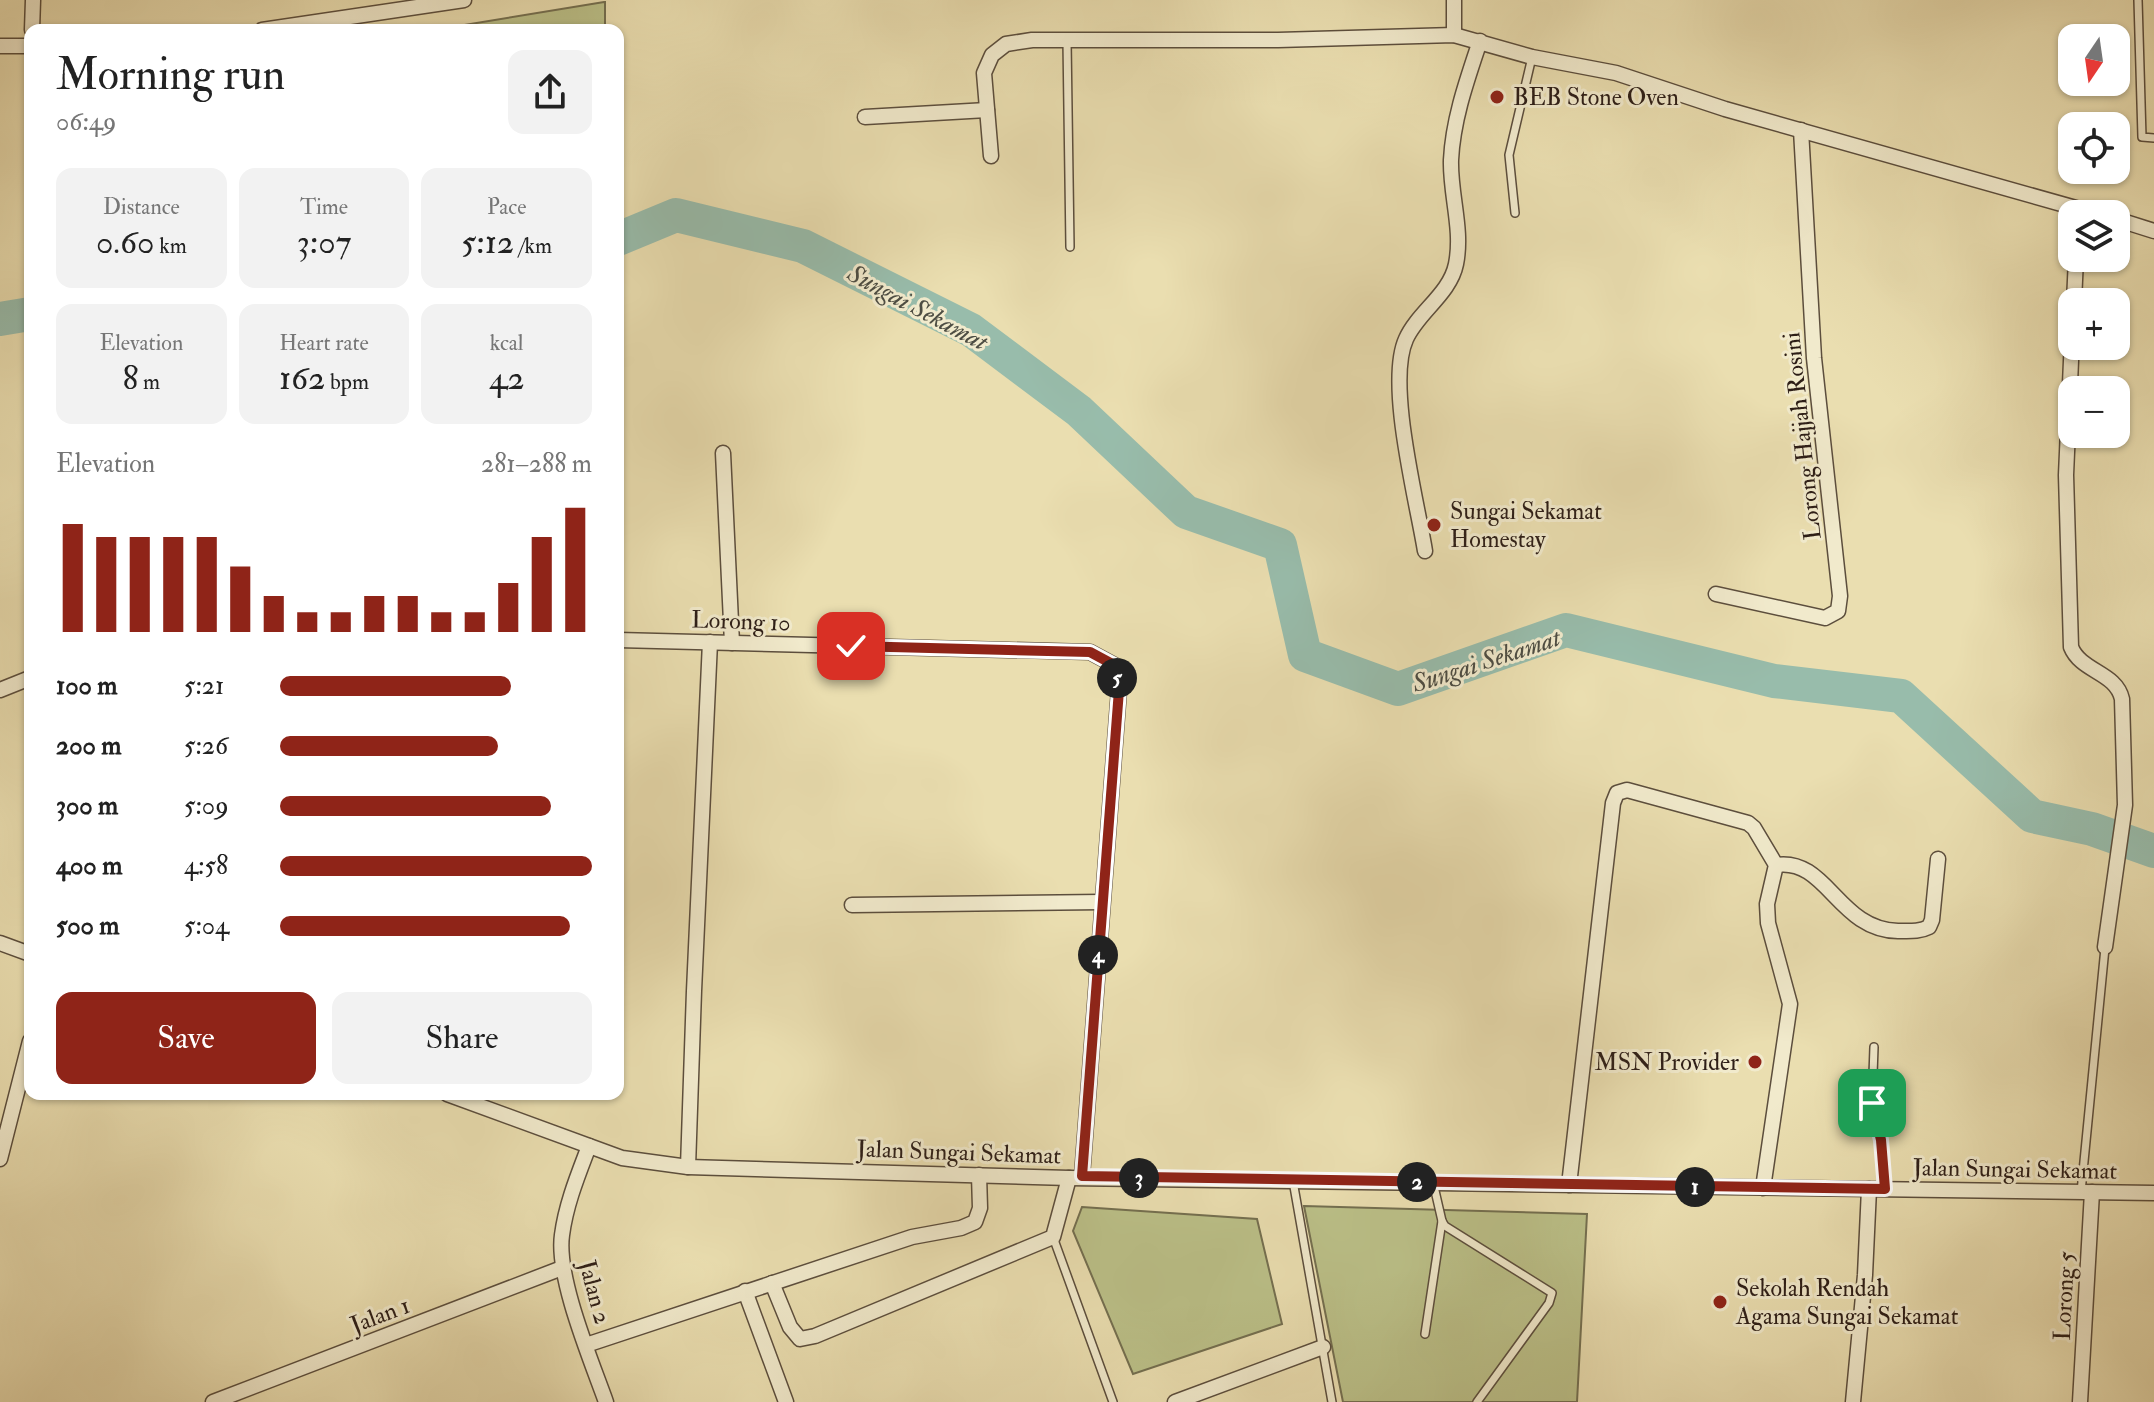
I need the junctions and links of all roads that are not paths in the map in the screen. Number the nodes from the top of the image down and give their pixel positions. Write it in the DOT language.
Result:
graph roads {
  1 [pos="33,0"];
  2 [pos="464,0"];
  3 [pos="1454,0"];
  4 [pos="2138,0"];
  5 [pos="32,24"];
  6 [pos="302,24"];
  7 [pos="1454,35"];
  8 [pos="1067,40"];
  9 [pos="1480,41"];
  10 [pos="0,46"];
  11 [pos="24,46"];
  12 [pos="1532,57"];
  13 [pos="987,110"];
  14 [pos="865,117"];
  15 [pos="1801,130"];
  16 [pos="2154,138"];
  17 [pos="991,156"];
  18 [pos="2058,205"];
  19 [pos="1515,213"];
  20 [pos="2130,223"];
  21 [pos="2154,231"];
  22 [pos="1070,247"];
  23 [pos="2071,360"];
  24 [pos="723,453"];
  25 [pos="1425,551"];
  26 [pos="1716,594"];
  27 [pos="624,640"];
  28 [pos="710,642"];
  29 [pos="732,643"];
  30 [pos="24,680"];
  31 [pos="0,690"];
  32 [pos="1938,859"];
  33 [pos="1776,865"];
  34 [pos="1102,902"];
  35 [pos="852,905"];
  36 [pos="0,943"];
  37 [pos="2105,947"];
  38 [pos="24,952"];
  39 [pos="1874,1047"];
  40 [pos="24,1065"];
  41 [pos="472,1100"];
  42 [pos="589,1146"];
  43 [pos="0,1159"];
  44 [pos="688,1167"];
  45 [pos="979,1175"];
  46 [pos="1075,1177"];
  47 [pos="1293,1181"];
  48 [pos="1433,1182"];
  49 [pos="1569,1185"];
  50 [pos="1763,1188"];
  51 [pos="1869,1189"];
  52 [pos="1885,1189"];
  53 [pos="2086,1192"];
  54 [pos="2154,1193"];
  55 [pos="1442,1221"];
  56 [pos="1053,1237"];
  57 [pos="562,1268"];
  58 [pos="772,1283"];
  59 [pos="745,1291"];
  60 [pos="1425,1334"];
  61 [pos="586,1345"];
  62 [pos="1323,1347"];
  63 [pos="213,1402"];
  64 [pos="606,1402"];
  65 [pos="786,1402"];
  66 [pos="1113,1402"];
  67 [pos="1175,1402"];
  68 [pos="1332,1402"];
  69 [pos="1477,1402"];
  70 [pos="1853,1402"];
  71 [pos="2080,1402"];
  1 -- 5 [label="street"];
  2 -- 6 [label="street"];
  3 -- 7 [label="street"];
  4 -- 16 [label="lane"];
  7 -- 8 [label="street"];
  7 -- 9 [label="street"];
  8 -- 13 [label="street"];
  8 -- 22 [label="lane"];
  9 -- 12 [label="street"];
  9 -- 25 [label="street"];
  10 -- 11 [label="street"];
  12 -- 15 [label="street"];
  12 -- 19 [label="lane"];
  13 -- 14 [label="street"];
  13 -- 17 [label="street"];
  15 -- 18 [label="street"];
  15 -- 26 [label="street, Lorong Hajjah Rosini"];
  20 -- 21 [label="street"];
  23 -- 37 [label="street"];
  24 -- 29 [label="street"];
  27 -- 28 [label="street, Lorong 10"];
  28 -- 29 [label="street, Lorong 10"];
  28 -- 44 [label="street"];
  29 -- 34 [label="street, Lorong 10"];
  30 -- 31 [label="street"];
  32 -- 33 [label="street"];
  33 -- 49 [label="street"];
  33 -- 50 [label="street"];
  34 -- 35 [label="street"];
  34 -- 46 [label="street, Lorong 10"];
  36 -- 38 [label="street"];
  37 -- 53 [label="lane"];
  39 -- 52 [label="lane"];
  40 -- 43 [label="street"];
  41 -- 42 [label="street, Jalan Sungai Sekamat"];
  42 -- 44 [label="street, Jalan Sungai Sekamat"];
  42 -- 57 [label="street, Jalan 2"];
  44 -- 45 [label="street, Jalan Sungai Sekamat"];
  45 -- 46 [label="street, Jalan Sungai Sekamat"];
  45 -- 58 [label="street"];
  46 -- 47 [label="street, Jalan Sungai Sekamat"];
  46 -- 56 [label="street, Lorong 10"];
  47 -- 48 [label="street, Jalan Sungai Sekamat"];
  47 -- 62 [label="lane"];
  48 -- 49 [label="street, Jalan Sungai Sekamat"];
  48 -- 55 [label="lane"];
  49 -- 50 [label="street, Jalan Sungai Sekamat"];
  50 -- 51 [label="street, Jalan Sungai Sekamat"];
  51 -- 52 [label="street, Jalan Sungai Sekamat"];
  51 -- 70 [label="street"];
  52 -- 53 [label="street, Jalan Sungai Sekamat"];
  53 -- 54 [label="street, Jalan Sungai Sekamat"];
  53 -- 71 [label="street, Lorong 5"];
  55 -- 60 [label="lane"];
  55 -- 69 [label="lane"];
  56 -- 58 [label="street"];
  56 -- 66 [label="lane"];
  57 -- 61 [label="street, Jalan 2"];
  57 -- 63 [label="street, Jalan 1"];
  58 -- 59 [label="street"];
  59 -- 61 [label="street"];
  59 -- 65 [label="street"];
  61 -- 64 [label="street, Jalan 2"];
  62 -- 67 [label="street"];
  62 -- 68 [label="lane"];
}
